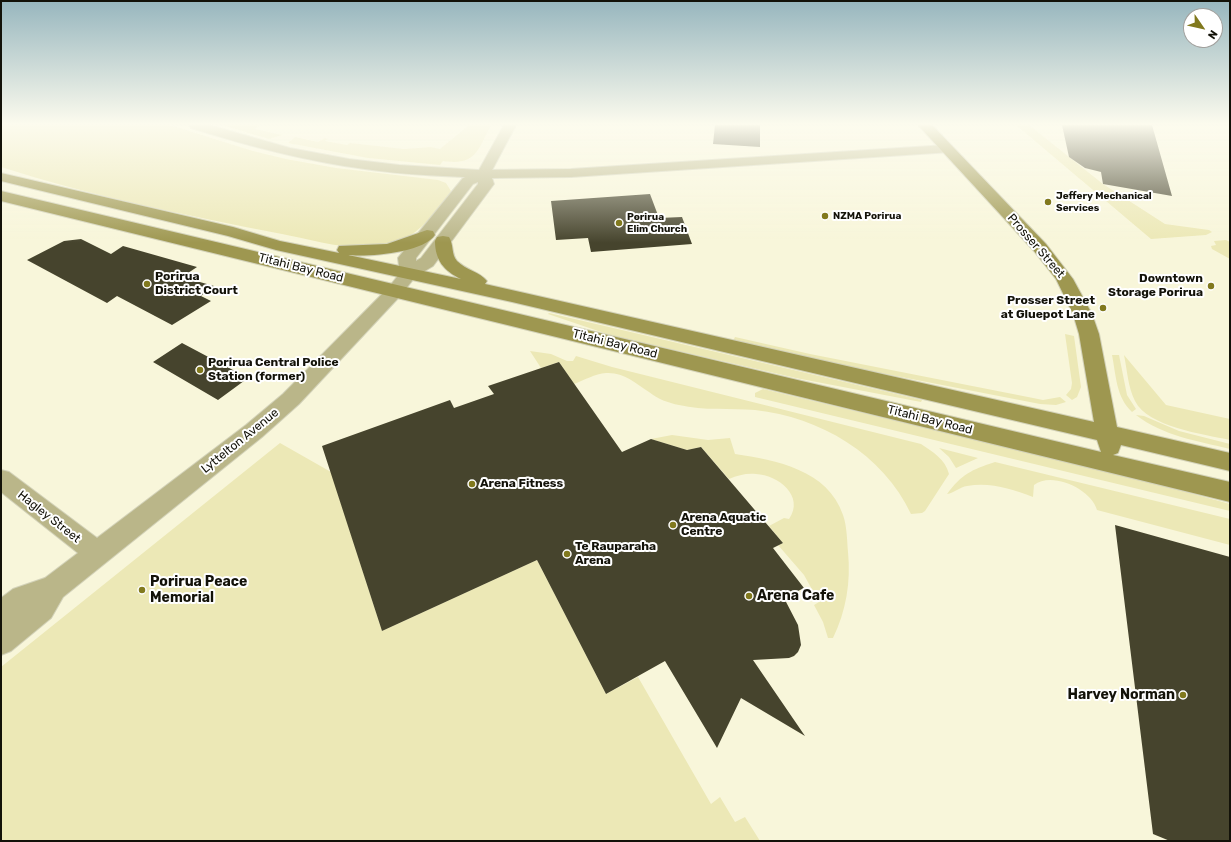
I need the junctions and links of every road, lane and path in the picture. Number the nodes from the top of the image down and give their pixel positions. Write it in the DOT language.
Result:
graph roads {
  1 [pos="362,164"];
  2 [pos="488,164"];
  3 [pos="704,164"];
  4 [pos="961,164"];
  5 [pos="483,174"];
  6 [pos="550,174"];
  7 [pos="1,177"];
  8 [pos="1,196"];
  9 [pos="473,202"];
  10 [pos="427,235"];
  11 [pos="443,241"];
  12 [pos="276,245"];
  13 [pos="409,273"];
  14 [pos="395,291"];
  15 [pos="512,296"];
  16 [pos="1107,433"];
  17 [pos="1230,462"];
  18 [pos="1113,464"];
  19 [pos="1,480"];
  20 [pos="1230,492"];
  21 [pos="97,553"];
  22 [pos="53,588"];
  23 [pos="1,615"];
  24 [pos="1,641"];
  1 -- 5 [label="street"];
  2 -- 5 [label="street"];
  3 -- 6 [label="street"];
  4 -- 16 [label="main road, Prosser Street"];
  5 -- 6 [label="street"];
  5 -- 9 [label="street, Lyttelton Avenue"];
  5 -- 10 [label="street"];
  6 -- 9 [label="street"];
  7 -- 12 [label="main road, Titahi Bay Road"];
  8 -- 14 [label="main road, Titahi Bay Road"];
  9 -- 11 [label="street, Lyttelton Avenue"];
  10 -- 12 [label="main road"];
  10 -- 13 [label="street"];
  11 -- 13 [label="street, Lyttelton Avenue"];
  11 -- 15 [label="main road"];
  12 -- 13 [label="main road, Titahi Bay Road"];
  13 -- 14 [label="street, Lyttelton Avenue"];
  13 -- 15 [label="main road, Titahi Bay Road"];
  14 -- 18 [label="main road, Titahi Bay Road"];
  14 -- 21 [label="street, Lyttelton Avenue"];
  15 -- 16 [label="main road, Titahi Bay Road"];
  16 -- 17 [label="main road, Titahi Bay Road"];
  16 -- 18 [label="main road, Prosser Street"];
  18 -- 20 [label="main road, Titahi Bay Road"];
  19 -- 21 [label="street, Hagley Street"];
  21 -- 22 [label="street, Lyttelton Avenue"];
  22 -- 23 [label="street, Lyttelton Avenue"];
  22 -- 24 [label="street, Lyttelton Avenue"];
}
